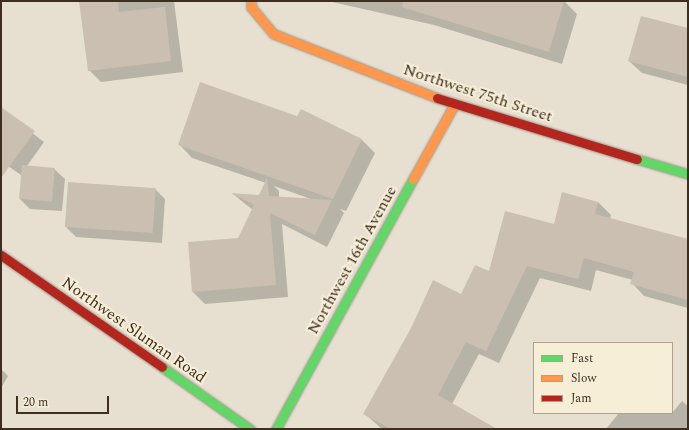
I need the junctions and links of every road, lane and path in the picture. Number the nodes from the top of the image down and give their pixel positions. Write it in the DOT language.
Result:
graph roads {
  1 [pos="251,4"];
  2 [pos="454,105"];
  3 [pos="688,174"];
  4 [pos="1,255"];
  5 [pos="250,429"];
  6 [pos="276,429"];
  1 -- 2 [label="street, Northwest 75th Street"];
  2 -- 3 [label="street, Northwest 75th Street"];
  2 -- 6 [label="street, Northwest 16th Avenue"];
  4 -- 5 [label="street, Northwest Sluman Road"];
}
